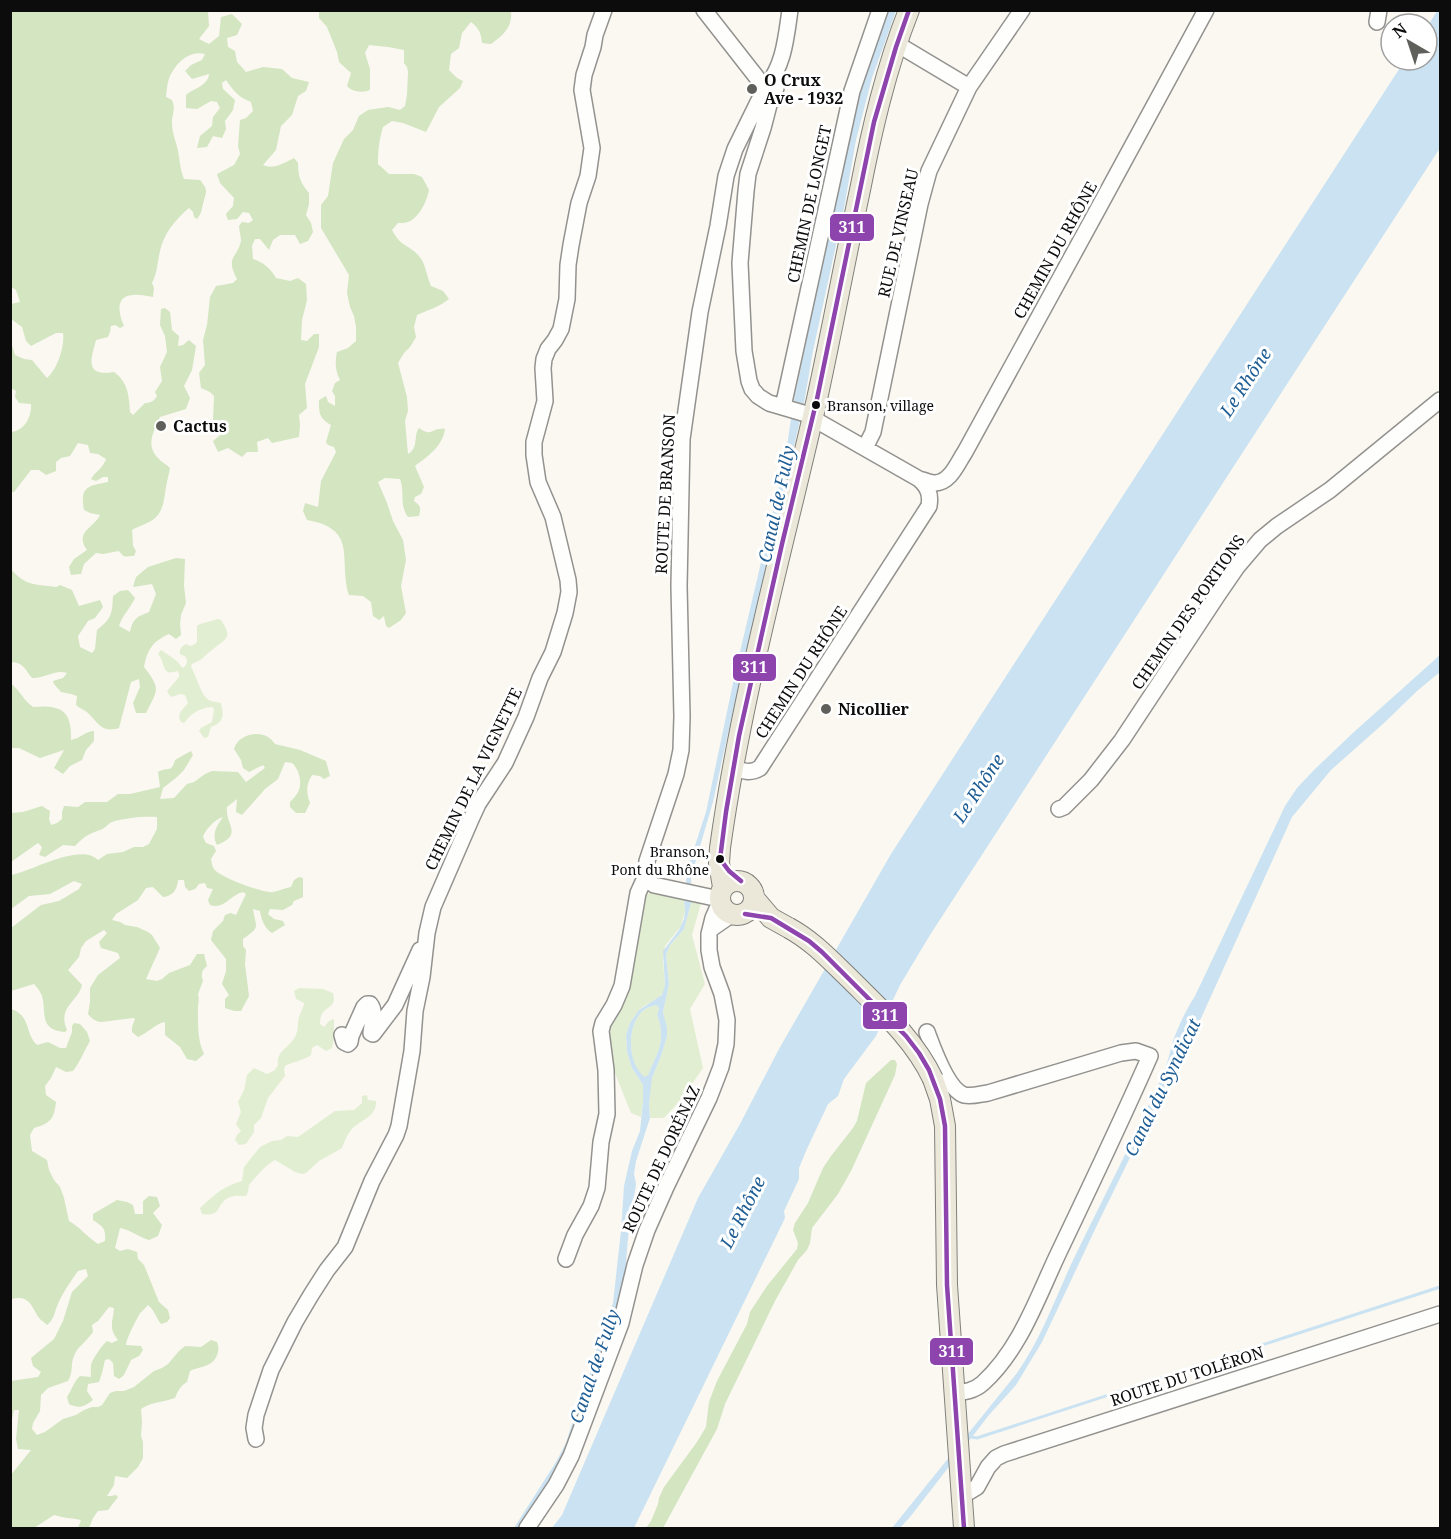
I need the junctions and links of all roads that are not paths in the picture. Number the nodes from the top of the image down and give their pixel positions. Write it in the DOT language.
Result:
graph roads {
  1 [pos="604,10"];
  2 [pos="704,10"];
  3 [pos="790,10"];
  4 [pos="880,10"];
  5 [pos="909,10"];
  6 [pos="1022,10"];
  7 [pos="1206,10"];
  8 [pos="897,44"];
  9 [pos="767,85"];
  10 [pos="969,87"];
  11 [pos="1440,400"];
  12 [pos="786,408"];
  13 [pos="810,416"];
  14 [pos="865,448"];
  15 [pos="919,479"];
  16 [pos="734,768"];
  17 [pos="1059,809"];
  18 [pos="647,880"];
  19 [pos="730,899"];
  20 [pos="427,933"];
  21 [pos="342,1035"];
  22 [pos="910,1066"];
  23 [pos="566,1259"];
  24 [pos="1440,1314"];
  25 [pos="954,1394"];
  26 [pos="256,1439"];
  27 [pos="961,1489"];
  28 [pos="527,1528"];
  29 [pos="964,1528"];
  1 -- 20 [label="street, CHEMIN DE LA VIGNETTE"];
  2 -- 9 [label="street"];
  3 -- 9 [label="street, ROUTE DE BRANSON"];
  4 -- 12 [label="street, CHEMIN DE LONGET"];
  5 -- 8 [label="main road"];
  6 -- 10 [label="street, RUE DE VINSEAU"];
  7 -- 15 [label="street, CHEMIN DU RHÔNE"];
  8 -- 10 [label="street"];
  8 -- 13 [label="main road"];
  9 -- 12 [label="street"];
  9 -- 18 [label="street, ROUTE DE BRANSON"];
  10 -- 14 [label="street, RUE DE VINSEAU"];
  11 -- 17 [label="street, CHEMIN DES PORTIONS"];
  12 -- 13 [label="street"];
  13 -- 14 [label="street"];
  13 -- 16 [label="main road"];
  14 -- 15 [label="street"];
  15 -- 16 [label="street, CHEMIN DU RHÔNE"];
  16 -- 19 [label="main road"];
  18 -- 19 [label="street"];
  18 -- 23 [label="street, ROUTE DE BRANSON"];
  19 -- 25 [label="main road, bridge"];
  19 -- 28 [label="street, ROUTE DE DORÉNAZ"];
  20 -- 21 [label="street"];
  20 -- 26 [label="street, CHEMIN DE LA VIGNETTE"];
  22 -- 25 [label="street"];
  24 -- 27 [label="street, ROUTE DU TOLÉRON"];
  25 -- 27 [label="main road"];
  27 -- 29 [label="main road"];
}
